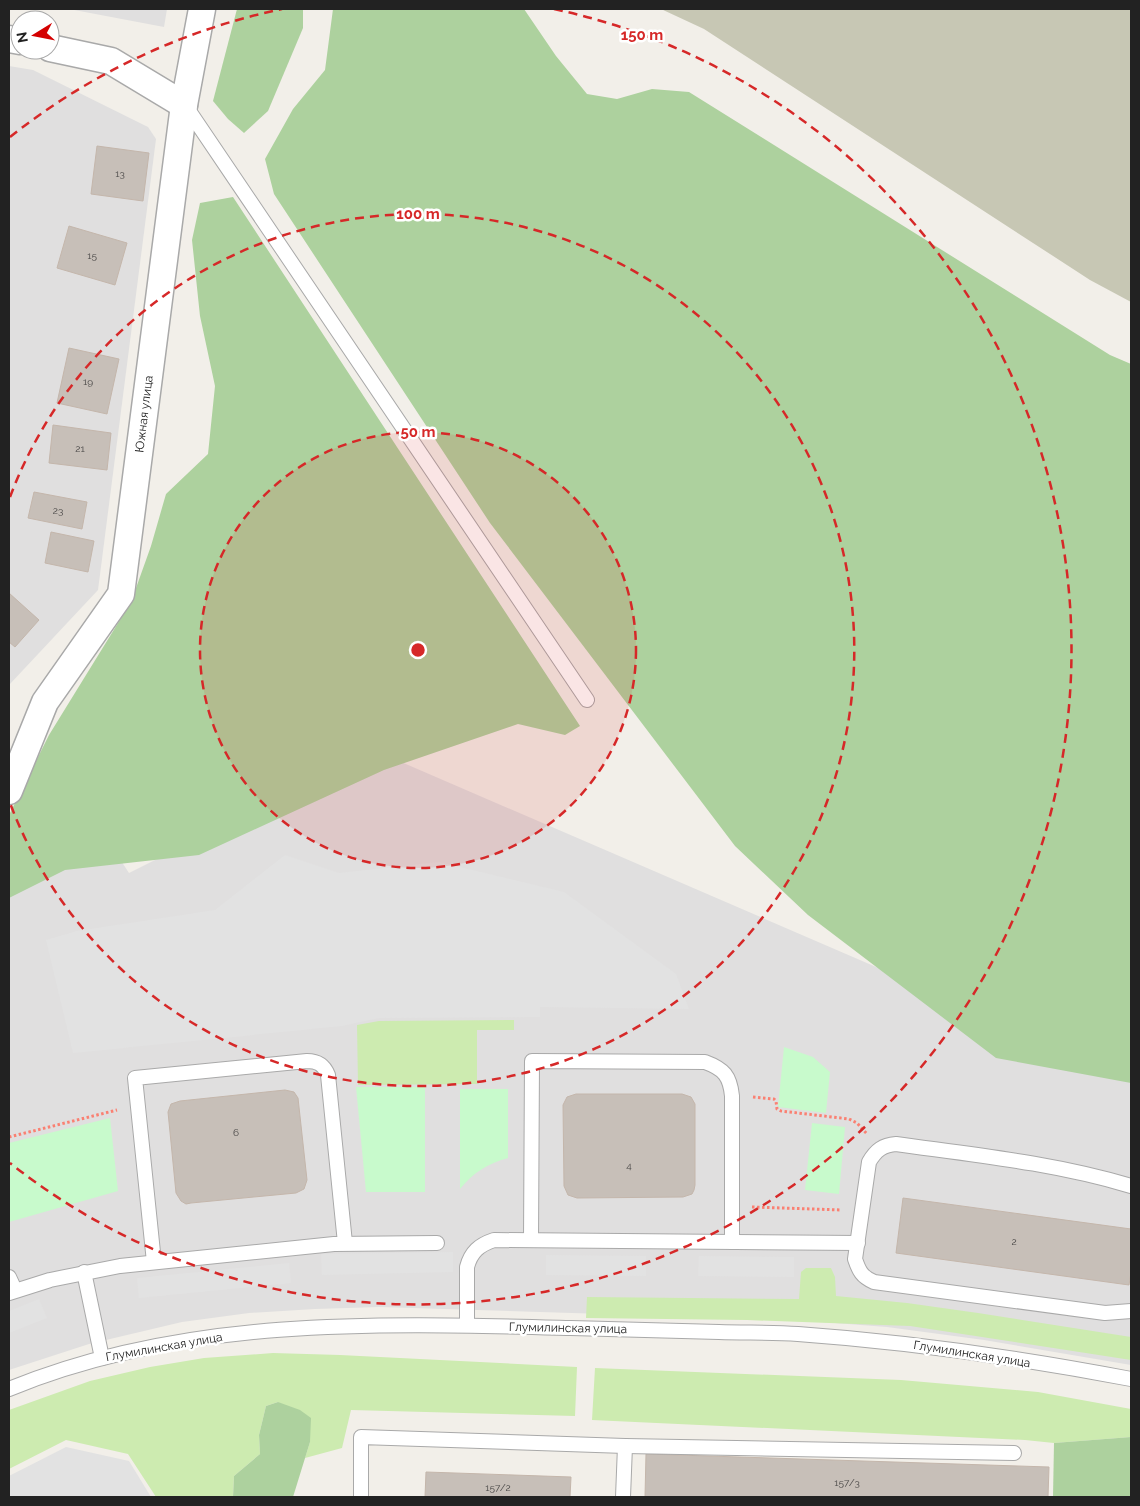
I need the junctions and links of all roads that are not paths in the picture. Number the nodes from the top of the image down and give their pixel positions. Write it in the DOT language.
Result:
graph roads {
  1 [pos="202,9"];
  2 [pos="60,50"];
  3 [pos="184,104"];
  4 [pos="587,700"];
  5 [pos="9,791"];
  6 [pos="1131,1186"];
  7 [pos="531,1240"];
  8 [pos="732,1242"];
  9 [pos="858,1242"];
  10 [pos="345,1243"];
  11 [pos="437,1243"];
  12 [pos="154,1262"];
  13 [pos="84,1272"];
  14 [pos="11,1287"];
  15 [pos="1131,1311"];
  16 [pos="467,1325"];
  17 [pos="102,1358"];
  18 [pos="1131,1380"];
  19 [pos="9,1389"];
  20 [pos="626,1446"];
  21 [pos="1014,1452"];
  22 [pos="361,1497"];
  23 [pos="623,1497"];
  1 -- 3 [label="street, Южная улица"];
  2 -- 3 [label="street"];
  3 -- 4 [label="lane"];
  3 -- 5 [label="street, Южная улица"];
  6 -- 9 [label="lane"];
  7 -- 8 [label="lane"];
  7 -- 8 [label="lane"];
  7 -- 16 [label="lane"];
  8 -- 9 [label="lane"];
  9 -- 15 [label="lane"];
  10 -- 11 [label="lane"];
  10 -- 12 [label="lane"];
  10 -- 12 [label="lane"];
  12 -- 13 [label="lane"];
  13 -- 14 [label="lane"];
  13 -- 17 [label="lane"];
  16 -- 17 [label="lane, Глумилинская улица"];
  16 -- 18 [label="lane, Глумилинская улица"];
  17 -- 19 [label="lane, Глумилинская улица"];
  20 -- 21 [label="lane"];
  20 -- 22 [label="lane"];
  20 -- 23 [label="lane"];
}
